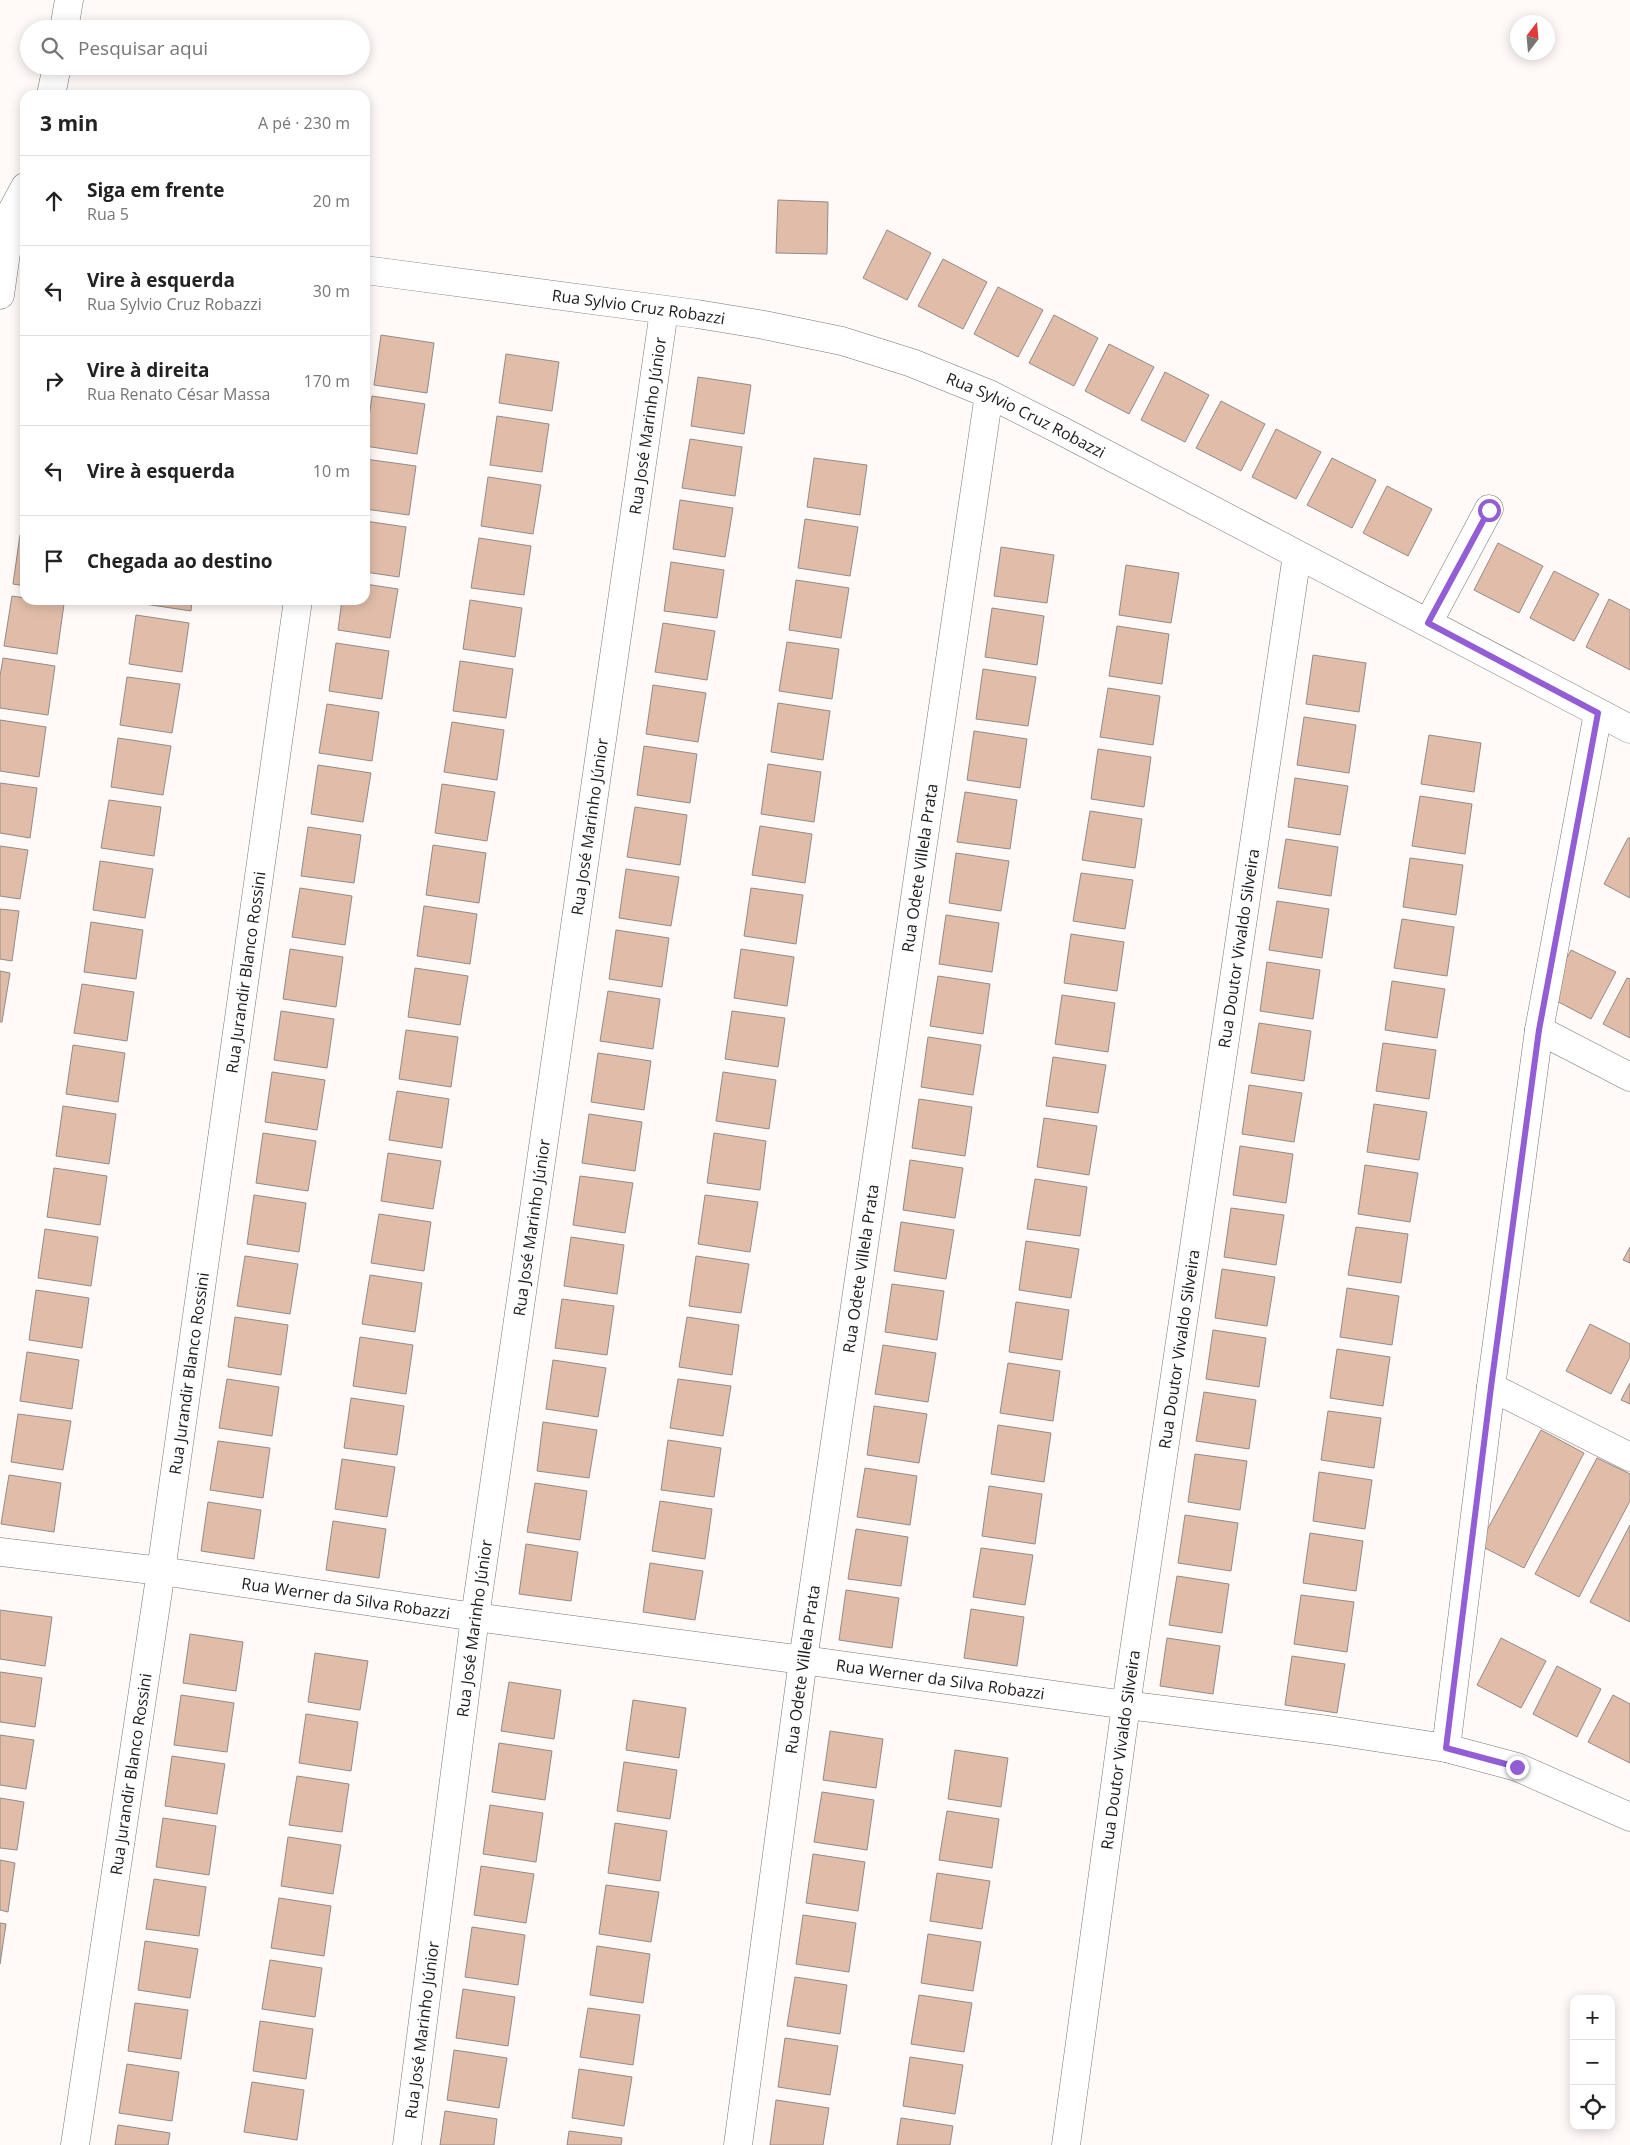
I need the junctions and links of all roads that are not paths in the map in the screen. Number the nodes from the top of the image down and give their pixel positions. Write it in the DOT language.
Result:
graph roads {
  1 [pos="69,0"];
  2 [pos="66,20"];
  3 [pos="55,75"];
  4 [pos="52,90"];
  5 [pos="20,194"];
  6 [pos="12,206"];
  7 [pos="370,271"];
  8 [pos="0,295"];
  9 [pos="664,311"];
  10 [pos="989,394"];
  11 [pos="1489,510"];
  12 [pos="1297,555"];
  13 [pos="297,605"];
  14 [pos="1428,623"];
  15 [pos="1598,713"];
  16 [pos="1630,729"];
  17 [pos="1539,1030"];
  18 [pos="1630,1077"];
  19 [pos="1491,1387"];
  20 [pos="1630,1457"];
  21 [pos="0,1552"];
  22 [pos="161,1571"];
  23 [pos="475,1617"];
  24 [pos="804,1660"];
  25 [pos="1126,1705"];
  26 [pos="1446,1748"];
  27 [pos="1630,1817"];
  28 [pos="75,2145"];
  29 [pos="407,2145"];
  30 [pos="738,2145"];
  31 [pos="1066,2145"];
  1 -- 2 [label="street"];
  3 -- 4 [label="street"];
  5 -- 6 [label="street"];
  6 -- 8 [label="street"];
  7 -- 9 [label="street, Rua Sylvio Cruz Robazzi"];
  9 -- 10 [label="street, Rua Sylvio Cruz Robazzi"];
  9 -- 23 [label="street, Rua José Marinho Júnior"];
  10 -- 12 [label="street, Rua Sylvio Cruz Robazzi"];
  10 -- 24 [label="street, Rua Odete Villela Prata"];
  11 -- 14 [label="street"];
  12 -- 14 [label="street, Rua Sylvio Cruz Robazzi"];
  12 -- 25 [label="street, Rua Doutor Vivaldo Silveira"];
  13 -- 22 [label="street, Rua Jurandir Blanco Rossini"];
  14 -- 15 [label="street, Rua Sylvio Cruz Robazzi"];
  15 -- 16 [label="street, Rua Sylvio Cruz Robazzi"];
  15 -- 17 [label="street"];
  17 -- 18 [label="street"];
  17 -- 19 [label="street"];
  19 -- 20 [label="street"];
  19 -- 26 [label="street"];
  21 -- 22 [label="street, Rua Werner da Silva Robazzi"];
  22 -- 23 [label="street, Rua Werner da Silva Robazzi"];
  22 -- 28 [label="street, Rua Jurandir Blanco Rossini"];
  23 -- 24 [label="street, Rua Werner da Silva Robazzi"];
  23 -- 29 [label="street, Rua José Marinho Júnior"];
  24 -- 25 [label="street, Rua Werner da Silva Robazzi"];
  24 -- 30 [label="street, Rua Odete Villela Prata"];
  25 -- 26 [label="street, Rua Werner da Silva Robazzi"];
  25 -- 31 [label="street, Rua Doutor Vivaldo Silveira"];
  26 -- 27 [label="street, Rua Werner da Silva Robazzi"];
}
